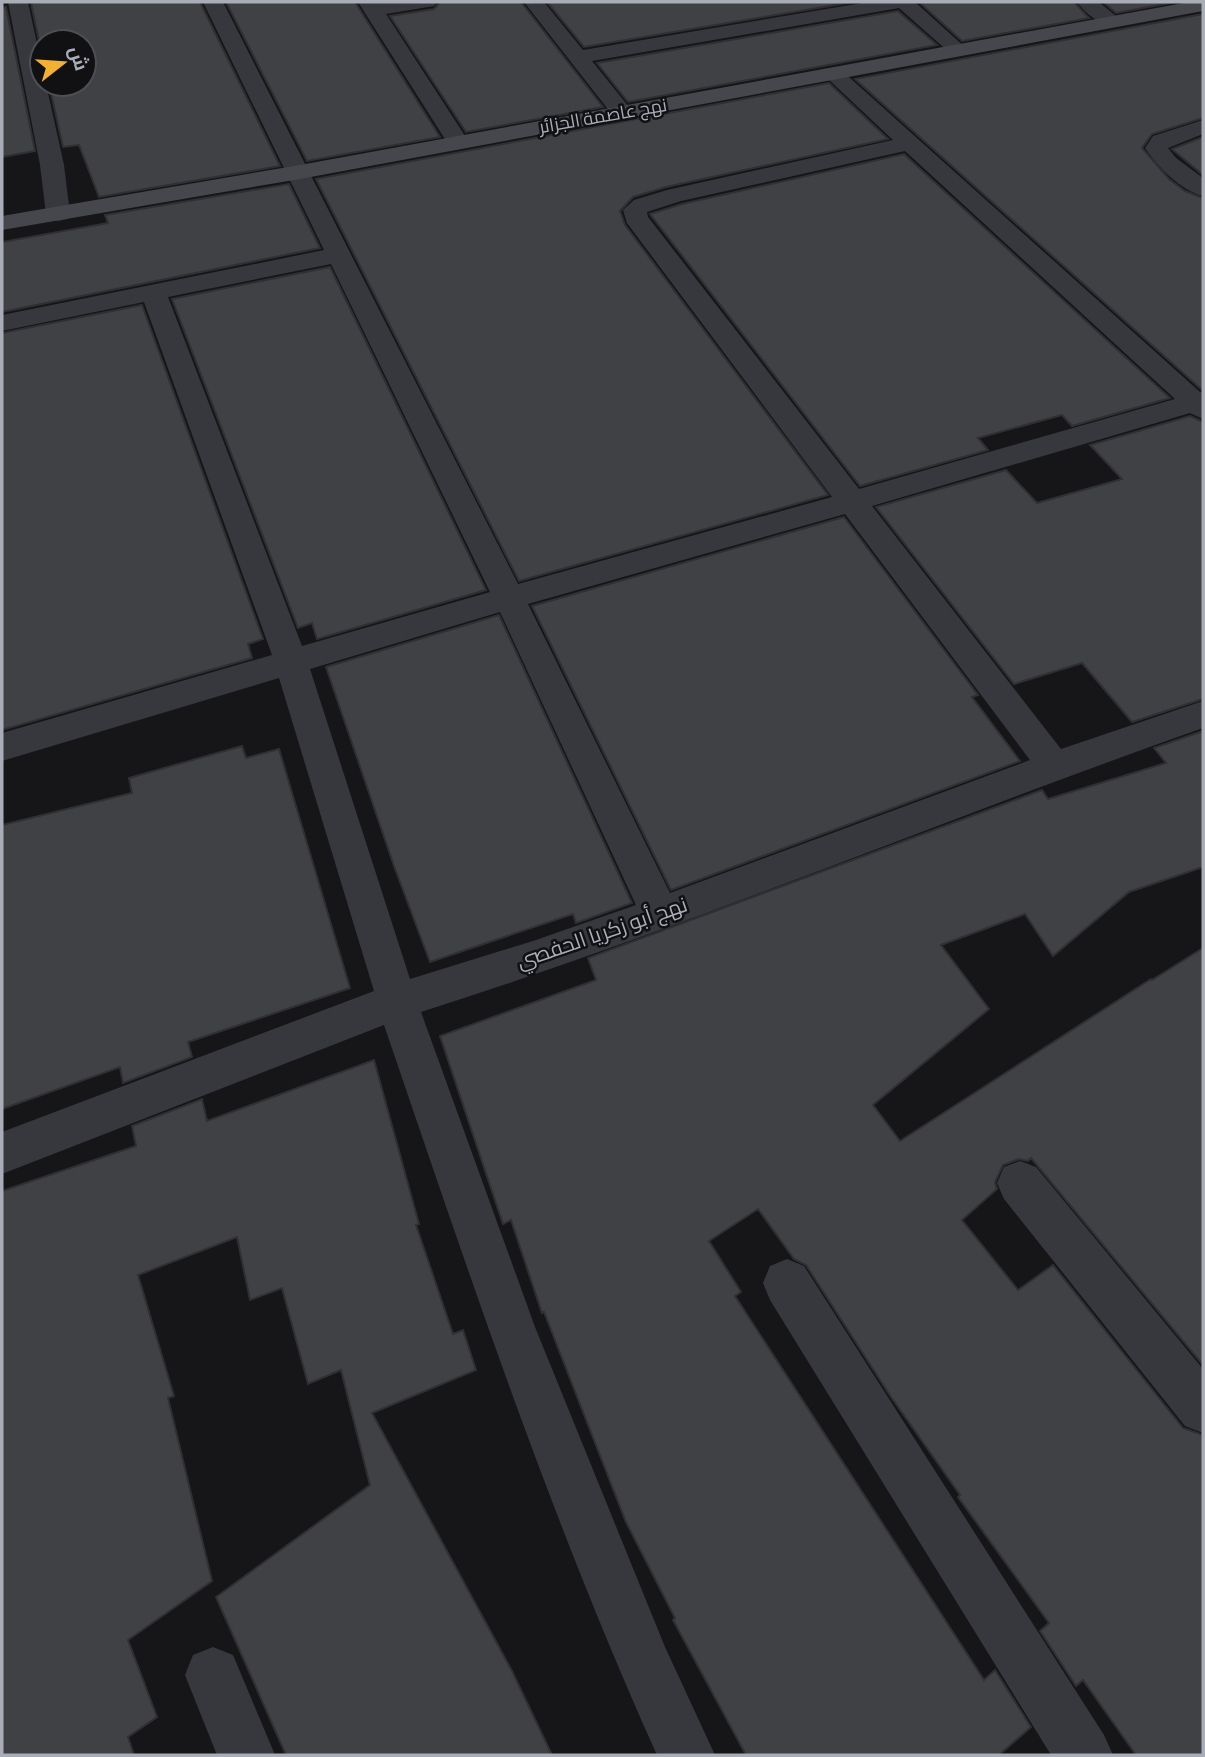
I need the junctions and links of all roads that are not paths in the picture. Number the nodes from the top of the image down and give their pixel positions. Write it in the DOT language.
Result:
graph roads {
  1 [pos="18,2"];
  2 [pos="213,2"];
  3 [pos="426,2"];
  4 [pos="563,2"];
  5 [pos="902,2"];
  6 [pos="1087,2"];
  7 [pos="535,4"];
  8 [pos="1203,5"];
  9 [pos="371,6"];
  10 [pos="1112,21"];
  11 [pos="957,49"];
  12 [pos="579,57"];
  13 [pos="833,73"];
  14 [pos="622,112"];
  15 [pos="1203,127"];
  16 [pos="458,142"];
  17 [pos="910,143"];
  18 [pos="300,172"];
  19 [pos="1203,190"];
  20 [pos="58,214"];
  21 [pos="2,223"];
  22 [pos="338,255"];
  23 [pos="154,294"];
  24 [pos="2,323"];
  25 [pos="1201,404"];
  26 [pos="851,504"];
  27 [pos="509,598"];
  28 [pos="291,662"];
  29 [pos="1203,714"];
  30 [pos="2,747"];
  31 [pos="1054,766"];
  32 [pos="660,913"];
  33 [pos="397,1001"];
  34 [pos="2,1153"];
  35 [pos="1020,1183"];
  36 [pos="787,1283"];
  37 [pos="1203,1408"];
  38 [pos="213,1675"];
  39 [pos="246,1755"];
  40 [pos="686,1755"];
  41 [pos="1084,1755"];
  1 -- 20 [label="street"];
  2 -- 18 [label="street"];
  3 -- 9 [label="street"];
  4 -- 7 [label="street"];
  5 -- 11 [label="street"];
  5 -- 12 [label="street"];
  6 -- 10 [label="street"];
  7 -- 12 [label="street"];
  8 -- 10 [label="street, نهج عاصمة الجزائر"];
  9 -- 16 [label="street"];
  10 -- 11 [label="street, نهج عاصمة الجزائر"];
  11 -- 13 [label="street, نهج عاصمة الجزائر"];
  12 -- 14 [label="street"];
  13 -- 14 [label="street, نهج عاصمة الجزائر"];
  13 -- 17 [label="street"];
  14 -- 16 [label="street, نهج عاصمة الجزائر"];
  15 -- 19 [label="street"];
  16 -- 18 [label="street, نهج عاصمة الجزائر"];
  17 -- 25 [label="street"];
  17 -- 26 [label="street"];
  18 -- 20 [label="street, نهج عاصمة الجزائر"];
  18 -- 22 [label="street"];
  20 -- 21 [label="street, نهج عاصمة الجزائر"];
  22 -- 23 [label="street"];
  22 -- 27 [label="street"];
  23 -- 24 [label="street"];
  23 -- 28 [label="street"];
  25 -- 26 [label="street"];
  26 -- 27 [label="street"];
  26 -- 31 [label="street"];
  27 -- 28 [label="street"];
  27 -- 32 [label="street"];
  28 -- 30 [label="street"];
  28 -- 33 [label="street"];
  29 -- 31 [label="street, نهج أبو زكريا الحفصي"];
  31 -- 32 [label="street, نهج أبو زكريا الحفصي"];
  32 -- 33 [label="street, نهج أبو زكريا الحفصي"];
  33 -- 34 [label="street, نهج أبو زكريا الحفصي"];
  33 -- 40 [label="street"];
  35 -- 37 [label="street"];
  36 -- 41 [label="street"];
  38 -- 39 [label="street"];
}
